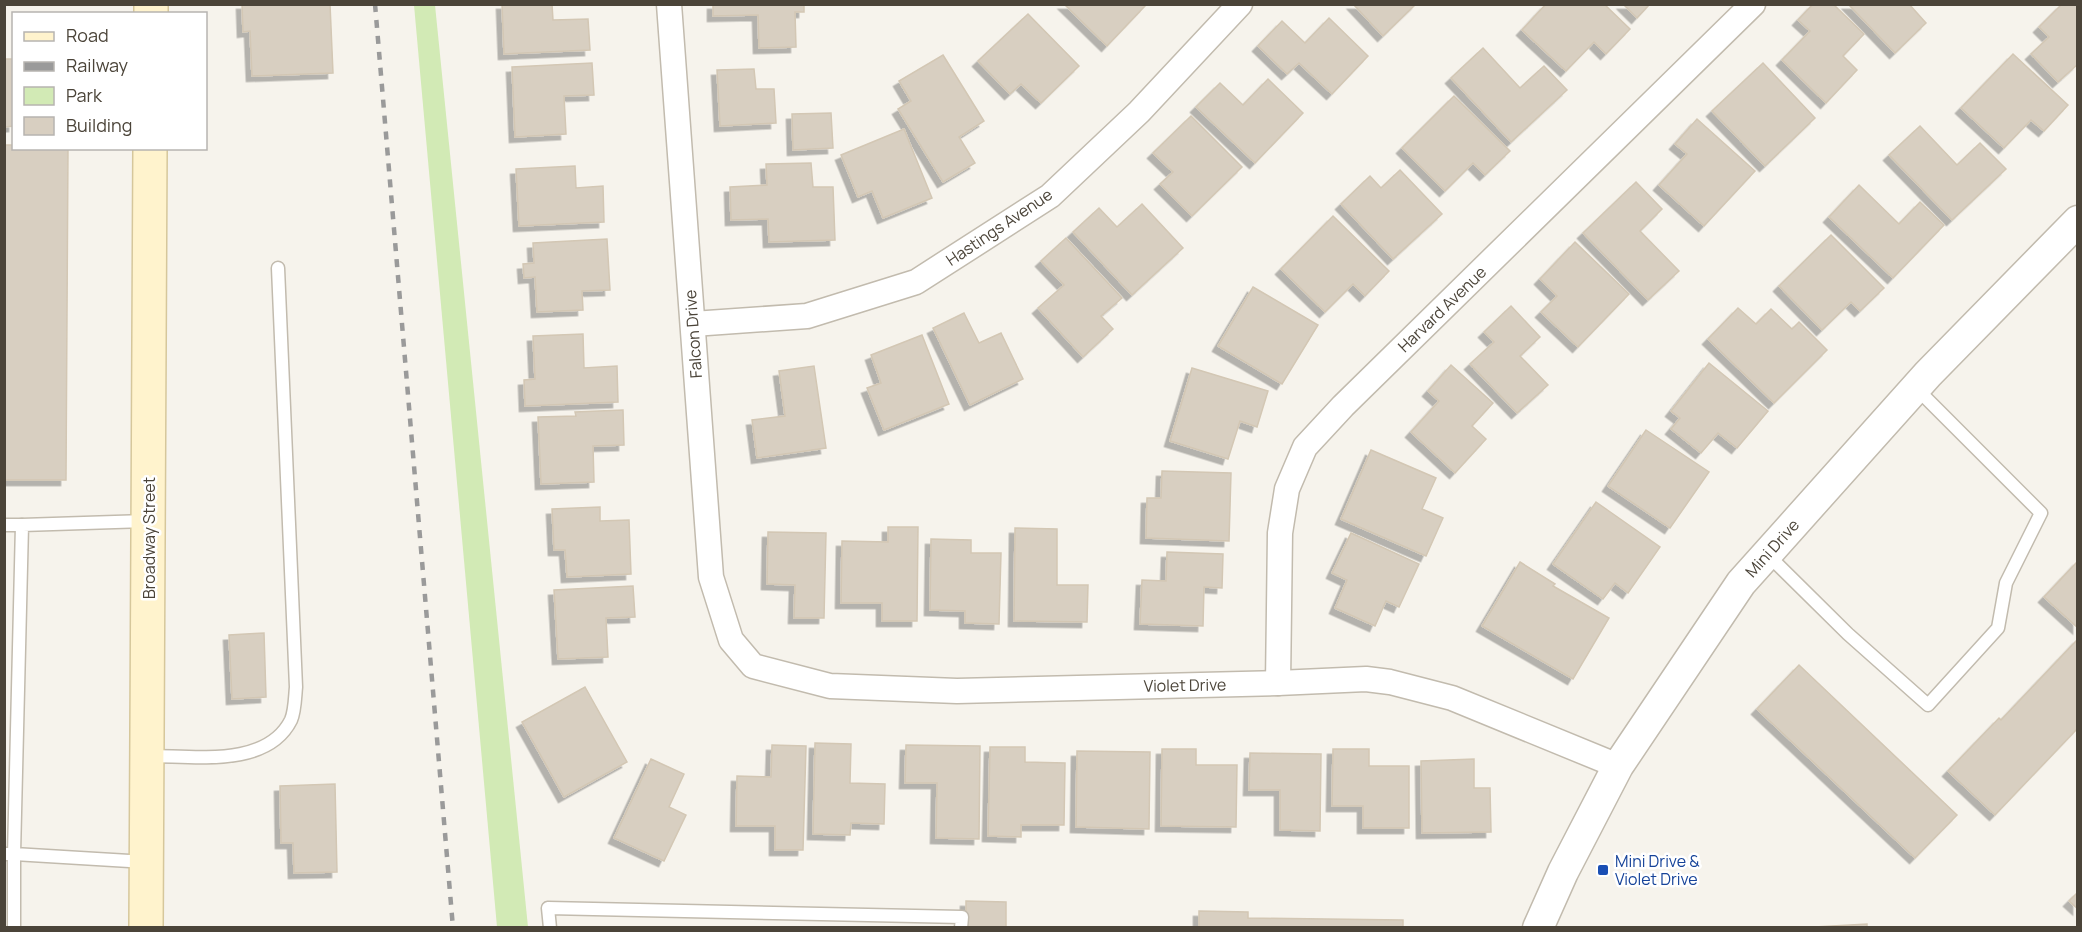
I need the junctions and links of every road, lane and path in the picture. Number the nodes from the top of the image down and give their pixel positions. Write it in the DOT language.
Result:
graph roads {
  1 [pos="669,4"];
  2 [pos="1240,4"];
  3 [pos="1753,4"];
  4 [pos="150,150"];
  5 [pos="2078,221"];
  6 [pos="278,268"];
  7 [pos="693,324"];
  8 [pos="1916,388"];
  9 [pos="150,520"];
  10 [pos="4,525"];
  11 [pos="22,525"];
  12 [pos="1767,554"];
  13 [pos="744,656"];
  14 [pos="1278,683"];
  15 [pos="148,756"];
  16 [pos="1618,766"];
  17 [pos="9,854"];
  18 [pos="147,862"];
  19 [pos="14,927"];
  20 [pos="146,927"];
  21 [pos="550,927"];
  22 [pos="962,927"];
  23 [pos="1538,927"];
  1 -- 7 [label="street, Falcon Drive"];
  2 -- 7 [label="street, Hastings Avenue"];
  3 -- 14 [label="street, Harvard Avenue"];
  4 -- 9 [label="main road, Broadway Street"];
  5 -- 8 [label="street, Mini Drive"];
  6 -- 15 [label="lane"];
  7 -- 13 [label="street, Falcon Drive"];
  8 -- 12 [label="street, Mini Drive"];
  8 -- 12 [label="lane"];
  9 -- 11 [label="lane"];
  9 -- 15 [label="main road, Broadway Street"];
  10 -- 11 [label="lane"];
  11 -- 17 [label="lane"];
  12 -- 16 [label="street, Mini Drive"];
  13 -- 14 [label="street, Violet Drive"];
  14 -- 16 [label="street, Violet Drive"];
  15 -- 18 [label="main road, Broadway Street"];
  16 -- 23 [label="street, Mini Drive"];
  17 -- 18 [label="lane"];
  17 -- 19 [label="lane"];
  18 -- 20 [label="main road, Broadway Street"];
  21 -- 22 [label="lane"];
}
